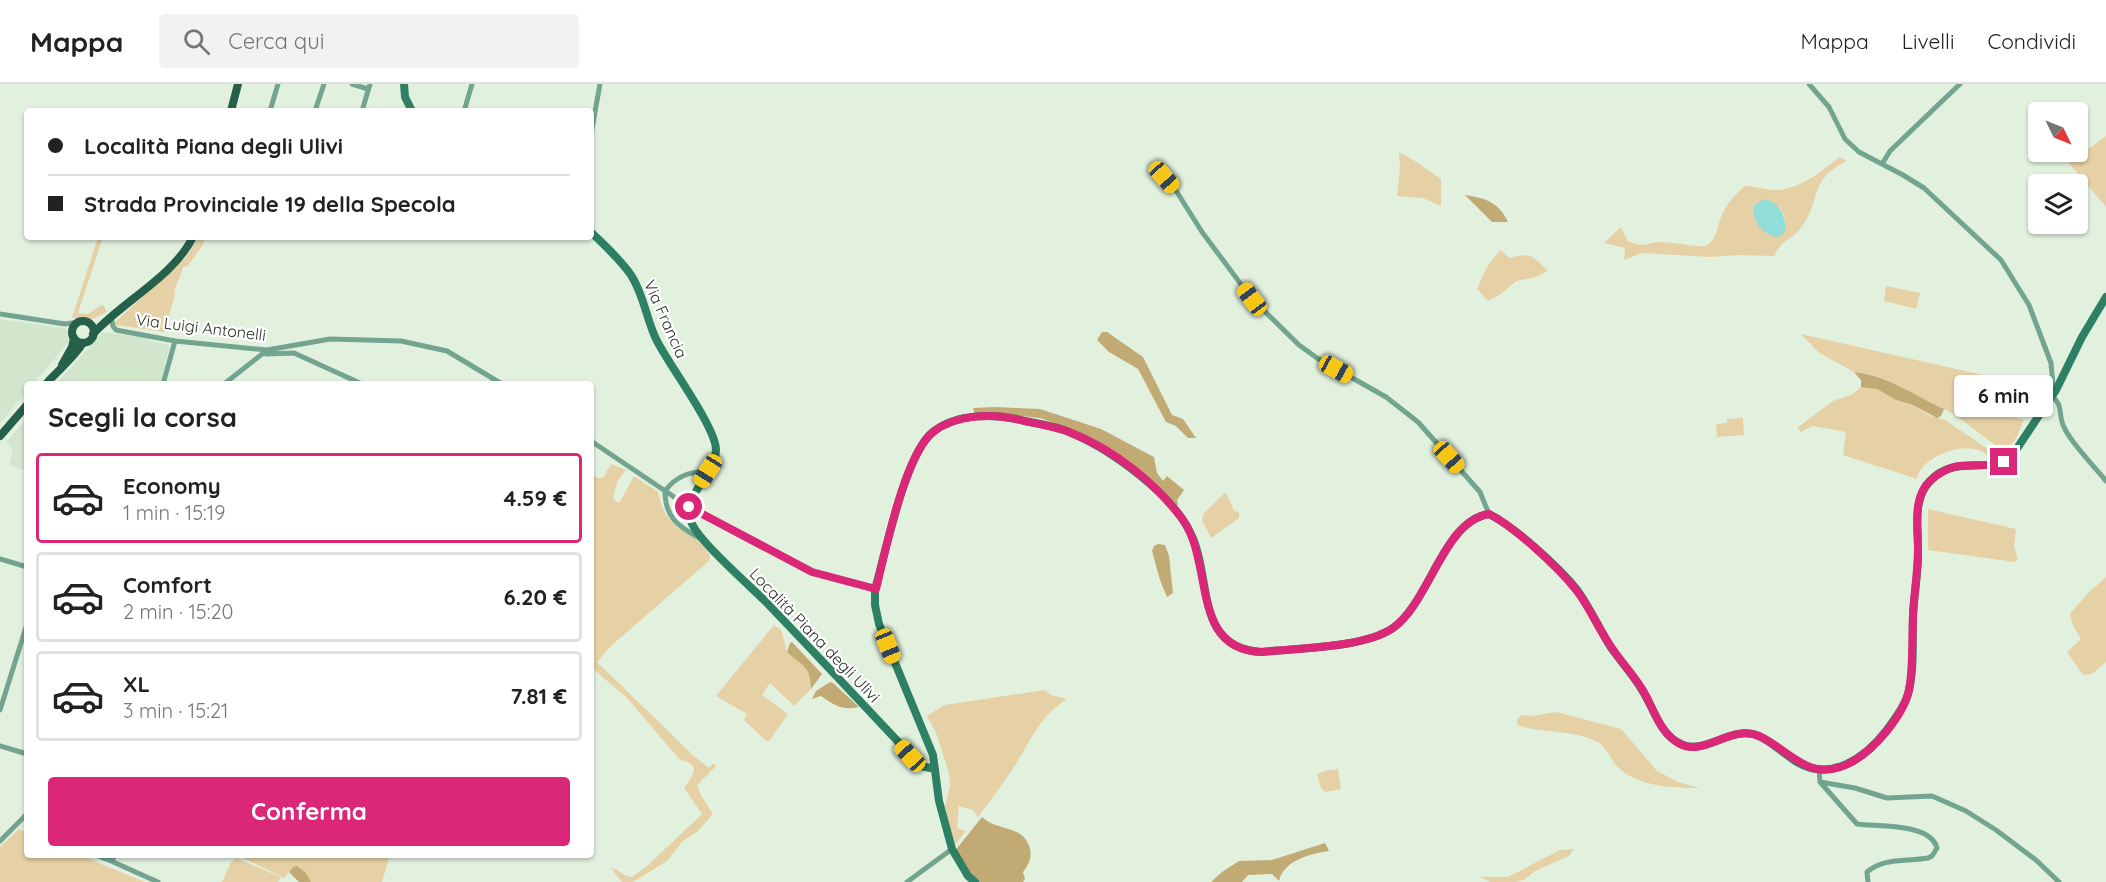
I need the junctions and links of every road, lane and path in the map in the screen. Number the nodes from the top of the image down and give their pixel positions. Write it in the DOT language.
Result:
graph roads {
  1 [pos="238,84"];
  2 [pos="278,84"];
  3 [pos="324,84"];
  4 [pos="352,84"];
  5 [pos="404,84"];
  6 [pos="472,84"];
  7 [pos="600,84"];
  8 [pos="1809,84"];
  9 [pos="1960,84"];
  10 [pos="369,87"];
  11 [pos="232,108"];
  12 [pos="271,108"];
  13 [pos="316,108"];
  14 [pos="363,108"];
  15 [pos="410,108"];
  16 [pos="465,108"];
  17 [pos="594,117"];
  18 [pos="1882,164"];
  19 [pos="1159,172"];
  20 [pos="594,235"];
  21 [pos="191,240"];
  22 [pos="2106,297"];
  23 [pos="0,314"];
  24 [pos="108,320"];
  25 [pos="79,322"];
  26 [pos="65,324"];
  27 [pos="91,324"];
  28 [pos="73,334"];
  29 [pos="93,334"];
  30 [pos="175,340"];
  31 [pos="83,343"];
  32 [pos="266,352"];
  33 [pos="60,368"];
  34 [pos="49,381"];
  35 [pos="163,381"];
  36 [pos="228,381"];
  37 [pos="355,381"];
  38 [pos="497,381"];
  39 [pos="2054,393"];
  40 [pos="24,408"];
  41 [pos="0,436"];
  42 [pos="594,443"];
  43 [pos="708,471"];
  44 [pos="2106,481"];
  45 [pos="665,491"];
  46 [pos="689,507"];
  47 [pos="1489,514"];
  48 [pos="705,541"];
  49 [pos="0,559"];
  50 [pos="24,566"];
  51 [pos="876,589"];
  52 [pos="24,634"];
  53 [pos="0,710"];
  54 [pos="0,746"];
  55 [pos="24,753"];
  56 [pos="935,769"];
  57 [pos="1819,769"];
  58 [pos="1820,782"];
  59 [pos="24,818"];
  60 [pos="20,823"];
  61 [pos="24,825"];
  62 [pos="0,841"];
  63 [pos="952,849"];
  64 [pos="104,858"];
  65 [pos="113,858"];
  66 [pos="111,861"];
  67 [pos="158,882"];
  68 [pos="907,882"];
  69 [pos="975,882"];
  70 [pos="1868,882"];
  71 [pos="2059,882"];
  1 -- 11 [label="main road"];
  2 -- 12 [label="street"];
  3 -- 13 [label="street"];
  4 -- 10 [label="street"];
  5 -- 15 [label="main road"];
  6 -- 16 [label="street"];
  7 -- 17 [label="street"];
  8 -- 18 [label="street"];
  9 -- 18 [label="street"];
  10 -- 14 [label="street"];
  18 -- 39 [label="street"];
  19 -- 47 [label="street"];
  20 -- 43 [label="main road, Via Francia"];
  21 -- 24 [label="main road"];
  22 -- 39 [label="main road"];
  23 -- 26 [label="street"];
  24 -- 27 [label="main road"];
  24 -- 29 [label="main road"];
  24 -- 30 [label="street, Via Luigi Antonelli"];
  25 -- 26 [label="street"];
  25 -- 27 [label="main road"];
  25 -- 28 [label="main road"];
  26 -- 28 [label="street"];
  27 -- 29 [label="main road"];
  28 -- 31 [label="main road"];
  28 -- 33 [label="main road"];
  29 -- 31 [label="main road"];
  30 -- 32 [label="street, Via Luigi Antonelli"];
  30 -- 35 [label="street"];
  31 -- 33 [label="main road"];
  32 -- 36 [label="street"];
  32 -- 37 [label="street"];
  32 -- 38 [label="street, Via Luigi Antonelli"];
  33 -- 34 [label="main road"];
  39 -- 44 [label="street"];
  39 -- 57 [label="main road"];
  40 -- 41 [label="main road"];
  42 -- 45 [label="street"];
  43 -- 45 [label="street"];
  43 -- 46 [label="main road"];
  45 -- 46 [label="street"];
  45 -- 48 [label="street"];
  46 -- 48 [label="main road, Località Piana degli Ulivi"];
  46 -- 51 [label="street, Località Piana degli Ulivi"];
  47 -- 51 [label="main road"];
  47 -- 57 [label="main road"];
  48 -- 56 [label="main road, Località Piana degli Ulivi"];
  49 -- 50 [label="street"];
  51 -- 56 [label="main road"];
  52 -- 53 [label="street"];
  54 -- 55 [label="street"];
  56 -- 63 [label="main road"];
  57 -- 58 [label="street"];
  58 -- 70 [label="street"];
  58 -- 71 [label="street"];
  59 -- 60 [label="street"];
  60 -- 61 [label="street"];
  60 -- 62 [label="street"];
  63 -- 68 [label="street"];
  63 -- 69 [label="main road"];
  64 -- 66 [label="street"];
  65 -- 66 [label="street"];
  66 -- 67 [label="street"];
}
